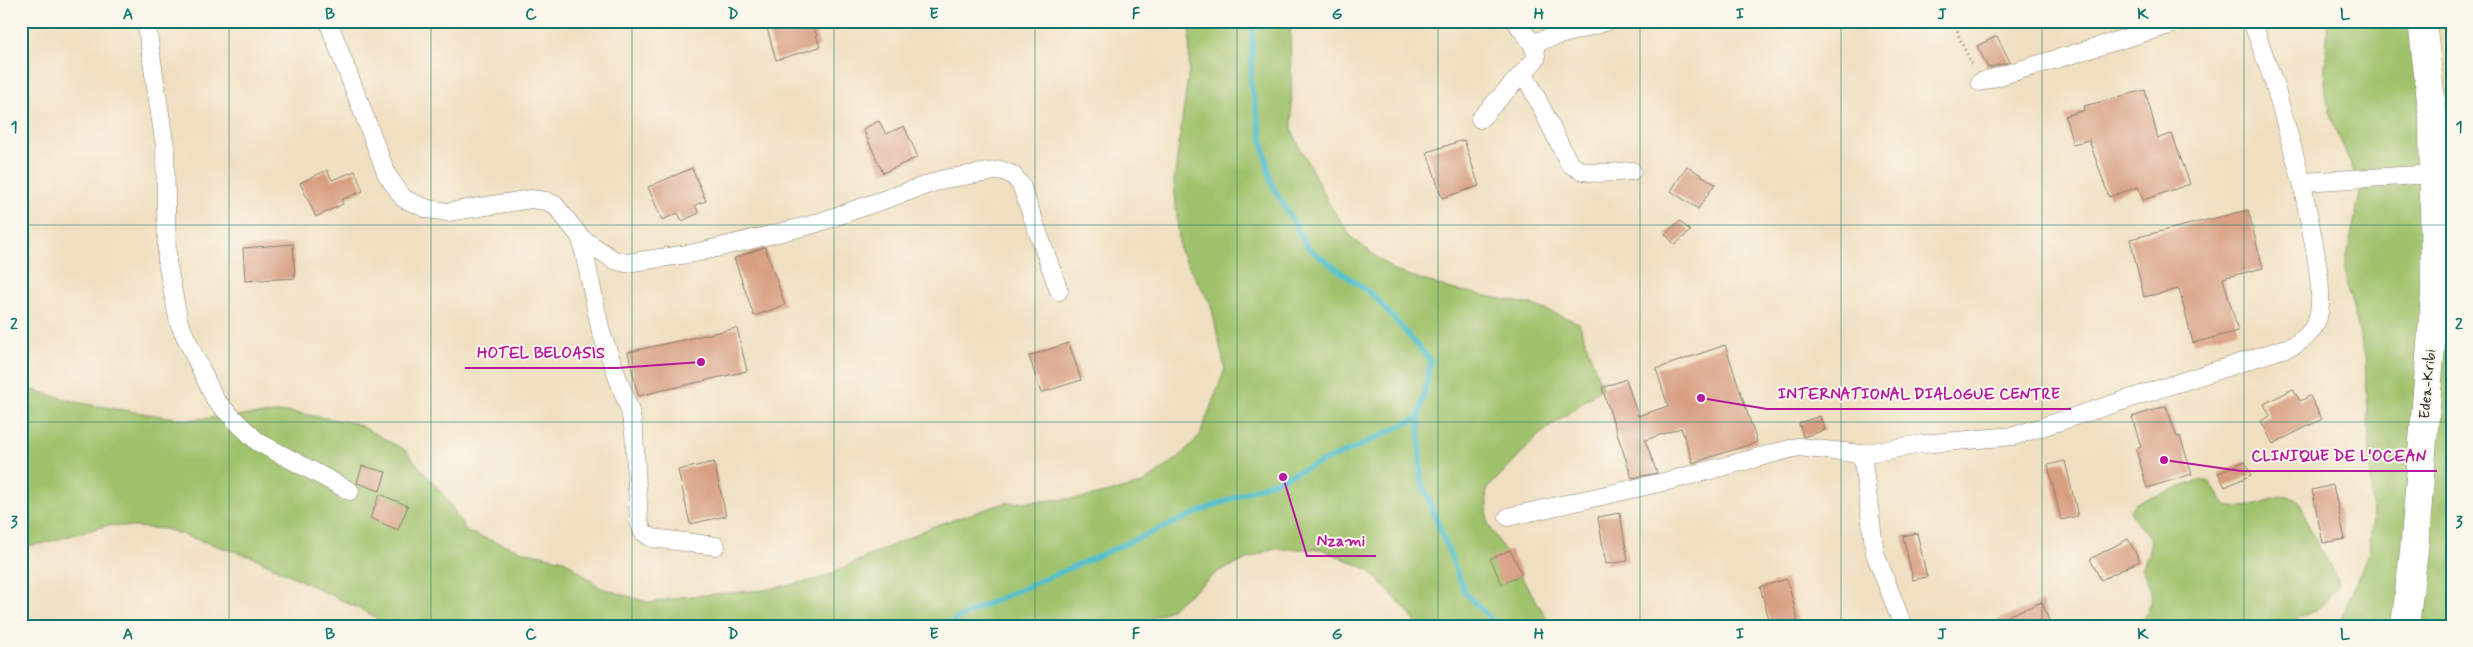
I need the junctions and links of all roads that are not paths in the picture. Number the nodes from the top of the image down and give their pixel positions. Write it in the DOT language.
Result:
graph roads {
  1 [pos="146,21"];
  2 [pos="328,21"];
  3 [pos="1516,21"];
  4 [pos="1608,21"];
  5 [pos="2183,21"];
  6 [pos="2252,21"];
  7 [pos="2422,21"];
  8 [pos="1532,43"];
  9 [pos="1524,73"];
  10 [pos="1980,82"];
  11 [pos="1480,119"];
  12 [pos="1632,171"];
  13 [pos="2434,174"];
  14 [pos="2302,182"];
  15 [pos="581,238"];
  16 [pos="1059,291"];
  17 [pos="1862,454"];
  18 [pos="350,491"];
  19 [pos="1508,517"];
  20 [pos="716,546"];
  21 [pos="1903,626"];
  22 [pos="2405,626"];
  1 -- 18 [label="street"];
  2 -- 15 [label="street"];
  3 -- 8 [label="street"];
  4 -- 8 [label="street"];
  5 -- 10 [label="street"];
  6 -- 14 [label="street"];
  7 -- 13 [label="highway, Edea-Kribi"];
  8 -- 9 [label="street"];
  9 -- 11 [label="street"];
  9 -- 12 [label="street"];
  13 -- 14 [label="street"];
  13 -- 22 [label="highway, Edea-Kribi"];
  14 -- 17 [label="street"];
  15 -- 16 [label="street"];
  15 -- 20 [label="street"];
  17 -- 19 [label="street"];
  17 -- 21 [label="street"];
}
